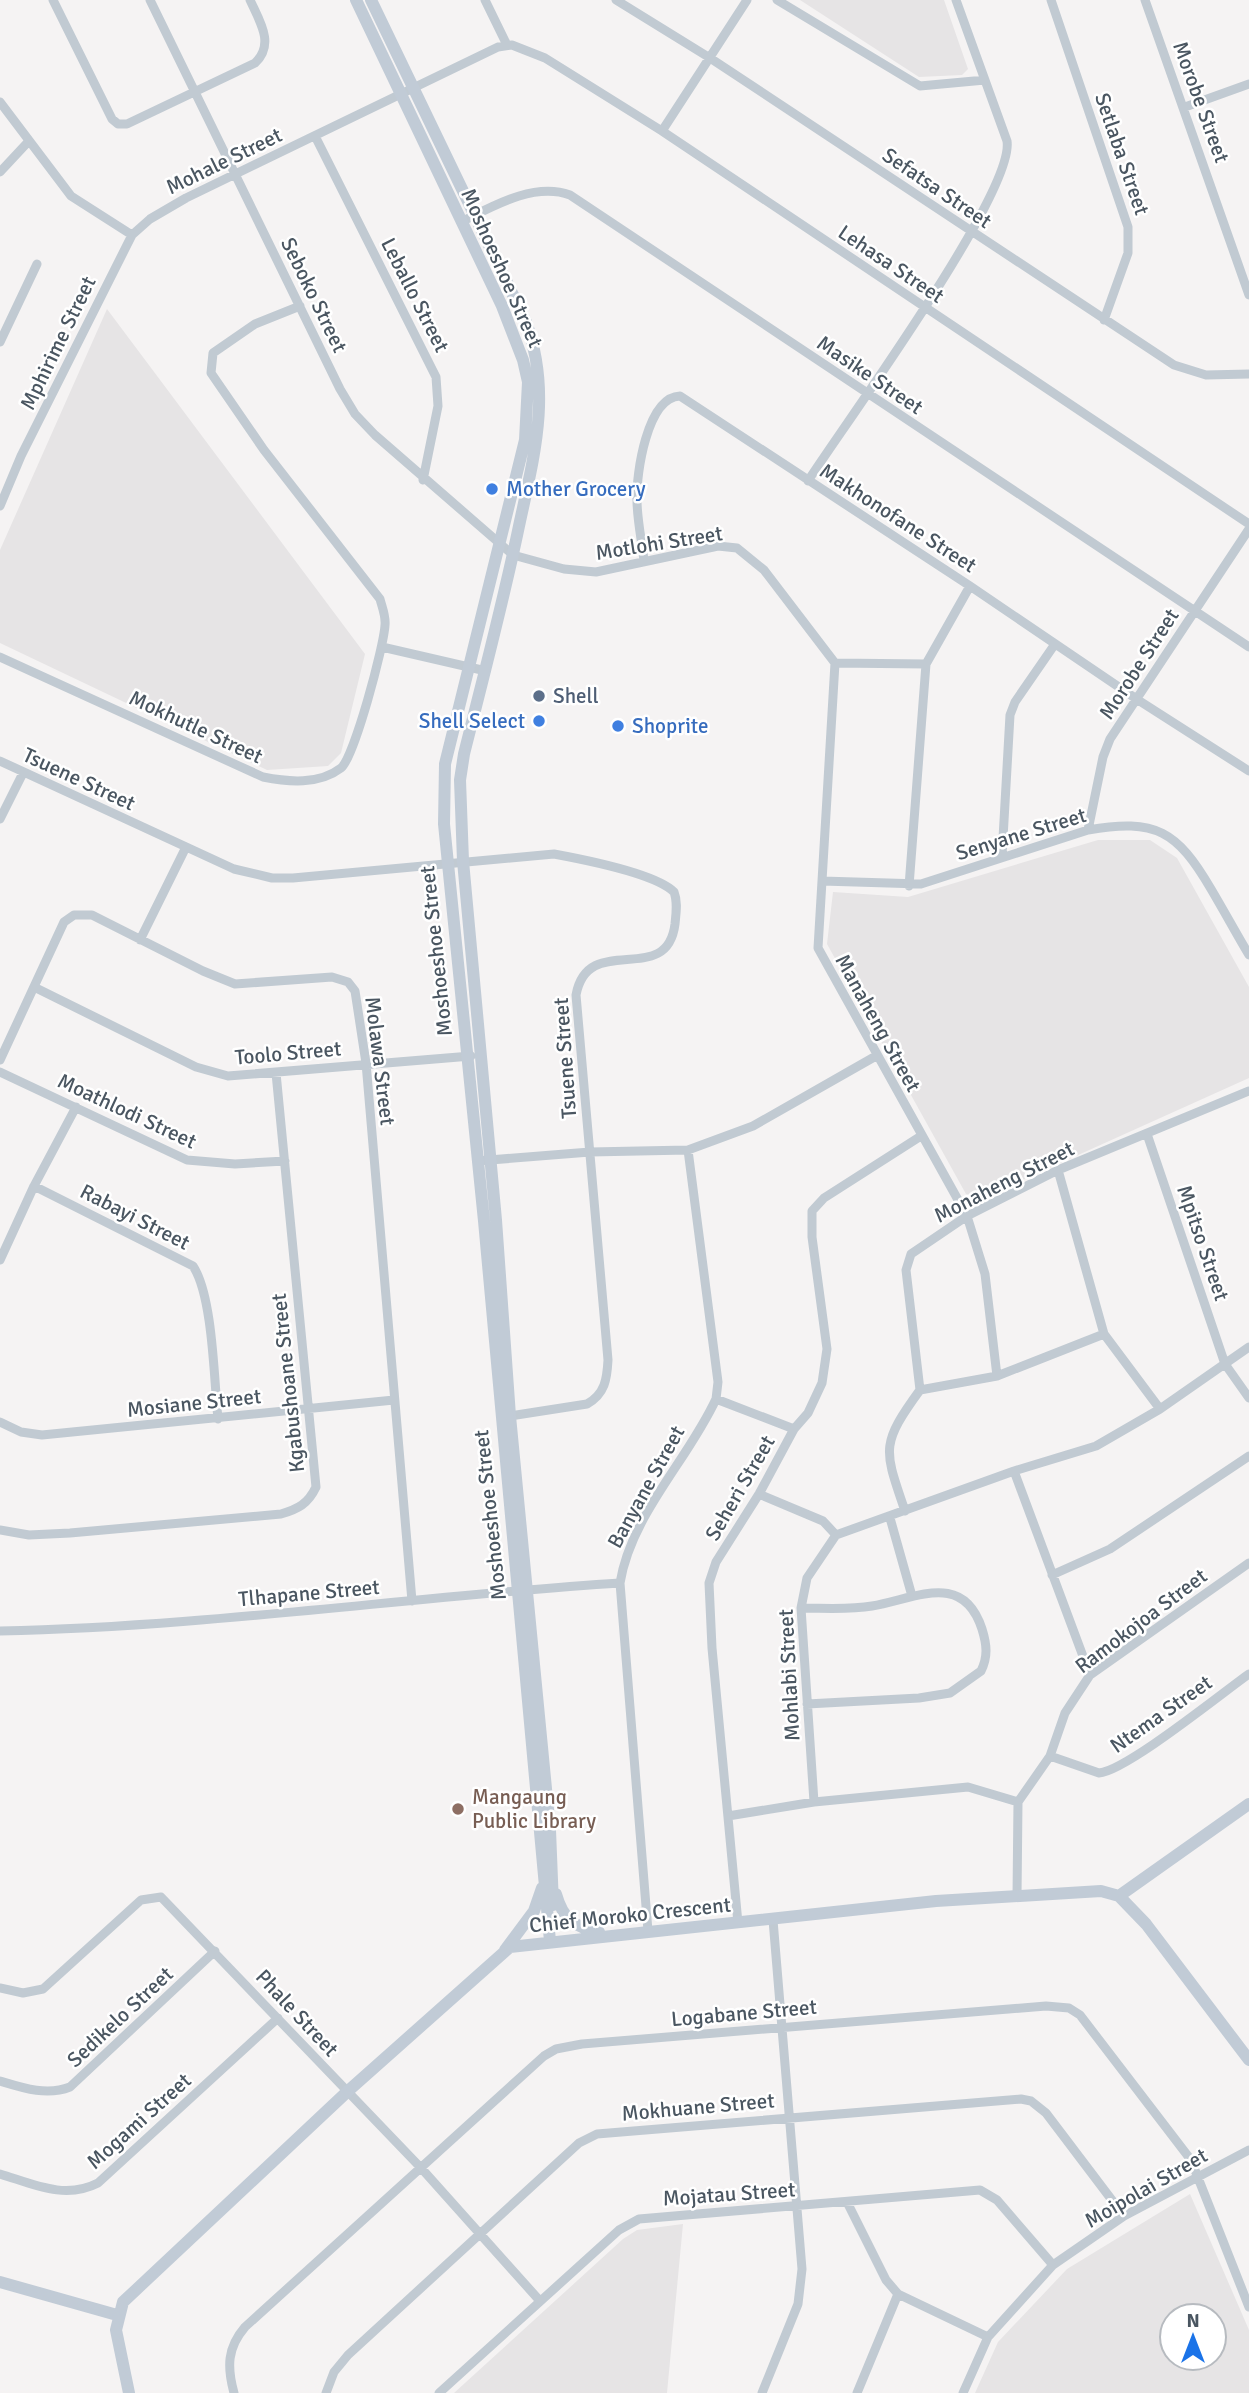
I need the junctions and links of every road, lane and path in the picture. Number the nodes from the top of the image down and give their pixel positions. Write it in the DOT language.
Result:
graph roads {
  1 [pos="53,0"];
  2 [pos="150,0"];
  3 [pos="250,0"];
  4 [pos="356,0"];
  5 [pos="371,0"];
  6 [pos="485,0"];
  7 [pos="616,0"];
  8 [pos="747,0"];
  9 [pos="777,0"];
  10 [pos="956,0"];
  11 [pos="1051,0"];
  12 [pos="1145,0"];
  13 [pos="507,45"];
  14 [pos="710,58"];
  15 [pos="985,80"];
  16 [pos="1249,84"];
  17 [pos="415,88"];
  18 [pos="196,93"];
  19 [pos="401,95"];
  20 [pos="0,102"];
  21 [pos="1185,107"];
  22 [pos="662,131"];
  23 [pos="315,136"];
  24 [pos="29,142"];
  25 [pos="0,172"];
  26 [pos="237,173"];
  27 [pos="475,215"];
  28 [pos="461,222"];
  29 [pos="973,232"];
  30 [pos="132,234"];
  31 [pos="37,264"];
  32 [pos="1249,295"];
  33 [pos="300,306"];
  34 [pos="923,307"];
  35 [pos="1104,320"];
  36 [pos="0,342"];
  37 [pos="1249,374"];
  38 [pos="865,393"];
  39 [pos="423,480"];
  40 [pos="808,481"];
  41 [pos="0,506"];
  42 [pos="1249,526"];
  43 [pos="500,545"];
  44 [pos="513,555"];
  45 [pos="644,561"];
  46 [pos="970,586"];
  47 [pos="1194,611"];
  48 [pos="1055,644"];
  49 [pos="1249,647"];
  50 [pos="382,648"];
  51 [pos="0,657"];
  52 [pos="835,663"];
  53 [pos="926,664"];
  54 [pos="470,668"];
  55 [pos="486,671"];
  56 [pos="1138,700"];
  57 [pos="0,761"];
  58 [pos="1249,771"];
  59 [pos="23,773"];
  60 [pos="0,820"];
  61 [pos="1088,830"];
  62 [pos="186,847"];
  63 [pos="1002,856"];
  64 [pos="463,861"];
  65 [pos="447,863"];
  66 [pos="822,880"];
  67 [pos="909,886"];
  68 [pos="140,940"];
  69 [pos="1249,955"];
  70 [pos="34,987"];
  71 [pos="473,1056"];
  72 [pos="876,1056"];
  73 [pos="0,1060"];
  74 [pos="366,1063"];
  75 [pos="0,1072"];
  76 [pos="276,1073"];
  77 [pos="1249,1091"];
  78 [pos="76,1107"];
  79 [pos="1147,1134"];
  80 [pos="921,1136"];
  81 [pos="688,1150"];
  82 [pos="590,1152"];
  83 [pos="285,1161"];
  84 [pos="483,1161"];
  85 [pos="1058,1170"];
  86 [pos="34,1186"];
  87 [pos="967,1216"];
  88 [pos="0,1260"];
  89 [pos="1104,1334"];
  90 [pos="1249,1347"];
  91 [pos="1225,1364"];
  92 [pos="997,1376"];
  93 [pos="920,1390"];
  94 [pos="1249,1398"];
  95 [pos="716,1399"];
  96 [pos="394,1400"];
  97 [pos="307,1409"];
  98 [pos="1160,1409"];
  99 [pos="510,1416"];
  100 [pos="218,1419"];
  101 [pos="0,1422"];
  102 [pos="794,1429"];
  103 [pos="1249,1456"];
  104 [pos="1014,1471"];
  105 [pos="759,1494"];
  106 [pos="905,1511"];
  107 [pos="890,1518"];
  108 [pos="0,1530"];
  109 [pos="836,1535"];
  110 [pos="1249,1563"];
  111 [pos="1052,1575"];
  112 [pos="620,1583"];
  113 [pos="523,1589"];
  114 [pos="912,1596"];
  115 [pos="412,1601"];
  116 [pos="801,1608"];
  117 [pos="0,1631"];
  118 [pos="1249,1674"];
  119 [pos="1090,1675"];
  120 [pos="807,1704"];
  121 [pos="1050,1756"];
  122 [pos="814,1802"];
  123 [pos="1018,1802"];
  124 [pos="1249,1804"];
  125 [pos="728,1816"];
  126 [pos="547,1881"];
  127 [pos="1017,1896"];
  128 [pos="1119,1896"];
  129 [pos="773,1920"];
  130 [pos="738,1923"];
  131 [pos="648,1931"];
  132 [pos="616,1935"];
  133 [pos="553,1941"];
  134 [pos="505,1950"];
  135 [pos="215,1951"];
  136 [pos="0,1988"];
  137 [pos="278,2018"];
  138 [pos="781,2028"];
  139 [pos="1249,2060"];
  140 [pos="0,2081"];
  141 [pos="348,2091"];
  142 [pos="788,2116"];
  143 [pos="1249,2150"];
  144 [pos="422,2169"];
  145 [pos="0,2174"];
  146 [pos="1197,2178"];
  147 [pos="846,2202"];
  148 [pos="797,2207"];
  149 [pos="1124,2216"];
  150 [pos="480,2234"];
  151 [pos="1053,2265"];
  152 [pos="0,2282"];
  153 [pos="898,2294"];
  154 [pos="540,2301"];
  155 [pos="1249,2308"];
  156 [pos="117,2315"];
  157 [pos="988,2337"];
  158 [pos="129,2393"];
  159 [pos="234,2393"];
  160 [pos="327,2393"];
  161 [pos="439,2393"];
  162 [pos="762,2393"];
  163 [pos="857,2393"];
  164 [pos="963,2393"];
  1 -- 18 [label="street"];
  2 -- 18 [label="street, Seboko Street"];
  3 -- 18 [label="street"];
  4 -- 19 [label="street, Moshoeshoe Street"];
  5 -- 17 [label="street, Moshoeshoe Street"];
  6 -- 13 [label="street"];
  7 -- 14 [label="street, Sefatsa Street"];
  8 -- 14 [label="street"];
  9 -- 15 [label="street"];
  10 -- 15 [label="street"];
  11 -- 35 [label="street, Setlaba Street"];
  12 -- 21 [label="street, Morobe Street"];
  13 -- 17 [label="street, Mohale Street"];
  13 -- 22 [label="street, Lehasa Street"];
  14 -- 22 [label="street"];
  14 -- 29 [label="street, Sefatsa Street"];
  15 -- 29 [label="street"];
  16 -- 21 [label="street"];
  17 -- 19 [label="street, Mohale Street"];
  17 -- 27 [label="street, Moshoeshoe Street"];
  18 -- 26 [label="street, Seboko Street"];
  19 -- 23 [label="street, Mohale Street"];
  19 -- 28 [label="street, Moshoeshoe Street"];
  20 -- 24 [label="street"];
  21 -- 32 [label="street, Morobe Street"];
  22 -- 34 [label="street, Lehasa Street"];
  23 -- 26 [label="street, Mohale Street"];
  23 -- 39 [label="street, Leballo Street"];
  24 -- 25 [label="street"];
  24 -- 30 [label="street"];
  26 -- 30 [label="street, Mohale Street"];
  26 -- 33 [label="street, Seboko Street"];
  27 -- 28 [label="street, Masike Street"];
  27 -- 38 [label="street, Masike Street"];
  27 -- 44 [label="street, Moshoeshoe Street"];
  28 -- 43 [label="street, Moshoeshoe Street"];
  29 -- 34 [label="street"];
  29 -- 35 [label="street, Sefatsa Street"];
  30 -- 41 [label="street, Mphirime Street"];
  31 -- 36 [label="street"];
  33 -- 39 [label="street, Seboko Street"];
  33 -- 50 [label="street, Mokhutle Street"];
  34 -- 38 [label="street"];
  34 -- 42 [label="street, Lehasa Street"];
  35 -- 37 [label="street, Sefatsa Street"];
  38 -- 40 [label="street"];
  38 -- 47 [label="street, Masike Street"];
  39 -- 43 [label="street, Seboko Street"];
  40 -- 45 [label="street, Makhonofane Street"];
  40 -- 46 [label="street, Makhonofane Street"];
  42 -- 47 [label="street, Morobe Street"];
  43 -- 44 [label="street, Seboko Street"];
  43 -- 54 [label="street, Moshoeshoe Street"];
  44 -- 45 [label="street, Motlohi Street"];
  44 -- 55 [label="street, Moshoeshoe Street"];
  45 -- 52 [label="street, Motlohi Street"];
  46 -- 48 [label="street, Makhonofane Street"];
  46 -- 53 [label="street"];
  47 -- 49 [label="street, Masike Street"];
  47 -- 56 [label="street, Morobe Street"];
  48 -- 56 [label="street, Makhonofane Street"];
  48 -- 63 [label="street"];
  50 -- 51 [label="street, Mokhutle Street"];
  50 -- 54 [label="street"];
  52 -- 53 [label="street"];
  52 -- 66 [label="street, Manaheng Street"];
  53 -- 67 [label="street"];
  54 -- 55 [label="street"];
  54 -- 65 [label="street, Moshoeshoe Street"];
  55 -- 64 [label="street, Moshoeshoe Street"];
  56 -- 58 [label="street, Makhonofane Street"];
  56 -- 61 [label="street, Morobe Street"];
  57 -- 59 [label="street, Tsuene Street"];
  59 -- 60 [label="street"];
  59 -- 62 [label="street, Tsuene Street"];
  61 -- 63 [label="street, Senyane Street"];
  61 -- 69 [label="street, Senyane Street"];
  62 -- 65 [label="street, Tsuene Street"];
  62 -- 68 [label="street"];
  63 -- 67 [label="street, Senyane Street"];
  64 -- 65 [label="street, Tsuene Street"];
  64 -- 71 [label="street, Moshoeshoe Street"];
  64 -- 82 [label="street, Tsuene Street"];
  65 -- 71 [label="street, Moshoeshoe Street"];
  66 -- 67 [label="street, Senyane Street"];
  66 -- 72 [label="street, Manaheng Street"];
  68 -- 70 [label="street, Molawa Street"];
  68 -- 74 [label="street, Molawa Street"];
  70 -- 73 [label="street, Molawa Street"];
  70 -- 76 [label="street, Toolo Street"];
  71 -- 74 [label="street, Toolo Street"];
  71 -- 84 [label="street, Moshoeshoe Street"];
  72 -- 80 [label="street, Manaheng Street"];
  72 -- 81 [label="street"];
  74 -- 76 [label="street, Toolo Street"];
  74 -- 96 [label="street, Molawa Street"];
  75 -- 78 [label="street, Moathlodi Street"];
  76 -- 83 [label="street, Kgabushoane Street"];
  77 -- 79 [label="street, Monaheng Street"];
  78 -- 83 [label="street, Moathlodi Street"];
  78 -- 86 [label="street"];
  79 -- 85 [label="street, Monaheng Street"];
  79 -- 91 [label="street, Mpitso Street"];
  80 -- 87 [label="street, Manaheng Street"];
  80 -- 102 [label="street, Seheri Street"];
  81 -- 82 [label="street"];
  81 -- 95 [label="street"];
  82 -- 84 [label="street"];
  82 -- 99 [label="street, Tsuene Street"];
  83 -- 97 [label="street, Kgabushoane Street"];
  84 -- 99 [label="street, Moshoeshoe Street"];
  84 -- 113 [label="street, Moshoeshoe Street"];
  85 -- 87 [label="street, Monaheng Street"];
  85 -- 89 [label="street"];
  86 -- 88 [label="street"];
  86 -- 100 [label="street, Rabayi Street"];
  87 -- 92 [label="street, Manaheng Street"];
  87 -- 93 [label="street, Monaheng Street"];
  89 -- 92 [label="street"];
  89 -- 98 [label="street"];
  90 -- 91 [label="street"];
  91 -- 94 [label="street, Mpitso Street"];
  91 -- 98 [label="street"];
  92 -- 93 [label="street"];
  93 -- 106 [label="street"];
  95 -- 102 [label="street"];
  95 -- 112 [label="street, Banyane Street"];
  96 -- 97 [label="street, Mosiane Street"];
  96 -- 115 [label="street, Molawa Street"];
  97 -- 100 [label="street, Mosiane Street"];
  97 -- 108 [label="street, Kgabushoane Street"];
  98 -- 104 [label="street"];
  99 -- 113 [label="street, Moshoeshoe Street"];
  100 -- 101 [label="street, Mosiane Street"];
  102 -- 105 [label="street, Seheri Street"];
  103 -- 111 [label="street"];
  104 -- 106 [label="street"];
  104 -- 111 [label="street"];
  105 -- 109 [label="street"];
  105 -- 125 [label="street, Seheri Street"];
  106 -- 107 [label="street"];
  107 -- 109 [label="street"];
  107 -- 114 [label="street"];
  109 -- 116 [label="street, Mohlabi Street"];
  110 -- 119 [label="street, Ramokojoa Street"];
  111 -- 119 [label="street"];
  112 -- 113 [label="street, Tlhapane Street"];
  112 -- 131 [label="street, Banyane Street"];
  113 -- 115 [label="street, Tlhapane Street"];
  113 -- 126 [label="street, Moshoeshoe Street"];
  114 -- 116 [label="street"];
  114 -- 120 [label="street"];
  115 -- 117 [label="street, Tlhapane Street"];
  116 -- 120 [label="street, Mohlabi Street"];
  118 -- 121 [label="street, Ntema Street"];
  119 -- 121 [label="street, Ramokojoa Street"];
  120 -- 122 [label="street, Mohlabi Street"];
  121 -- 123 [label="street"];
  122 -- 123 [label="street"];
  122 -- 125 [label="street"];
  123 -- 127 [label="street"];
  124 -- 128 [label="street"];
  125 -- 130 [label="street, Seheri Street"];
  126 -- 132 [label="street"];
  126 -- 133 [label="street, Moshoeshoe Street"];
  126 -- 134 [label="street"];
  127 -- 128 [label="street, Chief Moroko Crescent"];
  127 -- 129 [label="street, Chief Moroko Crescent"];
  128 -- 139 [label="street"];
  129 -- 130 [label="street, Chief Moroko Crescent"];
  129 -- 138 [label="street"];
  130 -- 131 [label="street, Chief Moroko Crescent"];
  131 -- 132 [label="street, Chief Moroko Crescent"];
  132 -- 133 [label="street, Chief Moroko Crescent"];
  133 -- 134 [label="street, Chief Moroko Crescent"];
  134 -- 141 [label="street, Chief Moroko Crescent"];
  135 -- 136 [label="street, Phale Street"];
  135 -- 137 [label="street, Phale Street"];
  135 -- 140 [label="street, Sedikelo Street"];
  137 -- 141 [label="street, Phale Street"];
  137 -- 145 [label="street, Mogami Street"];
  138 -- 142 [label="street"];
  138 -- 144 [label="street, Logabane Street"];
  138 -- 146 [label="street, Logabane Street"];
  141 -- 144 [label="street, Phale Street"];
  141 -- 156 [label="street, Chief Moroko Crescent"];
  142 -- 148 [label="street"];
  142 -- 149 [label="street, Mokhuane Street"];
  142 -- 150 [label="street, Mokhuane Street"];
  143 -- 146 [label="street, Moipolai Street"];
  144 -- 150 [label="street, Phale Street"];
  144 -- 159 [label="street, Logabane Street"];
  146 -- 149 [label="street, Moipolai Street"];
  146 -- 155 [label="street, Logabane Street"];
  147 -- 148 [label="street, Mojatau Street"];
  147 -- 151 [label="street, Mojatau Street"];
  147 -- 153 [label="street"];
  148 -- 154 [label="street, Mojatau Street"];
  148 -- 162 [label="street"];
  149 -- 151 [label="street, Moipolai Street"];
  150 -- 154 [label="street, Phale Street"];
  150 -- 160 [label="street, Mokhuane Street"];
  151 -- 157 [label="street, Moipolai Street"];
  152 -- 156 [label="street"];
  153 -- 157 [label="street"];
  153 -- 163 [label="street"];
  154 -- 161 [label="street, Mojatau Street"];
  156 -- 158 [label="street"];
  157 -- 164 [label="street, Moipolai Street"];
}
